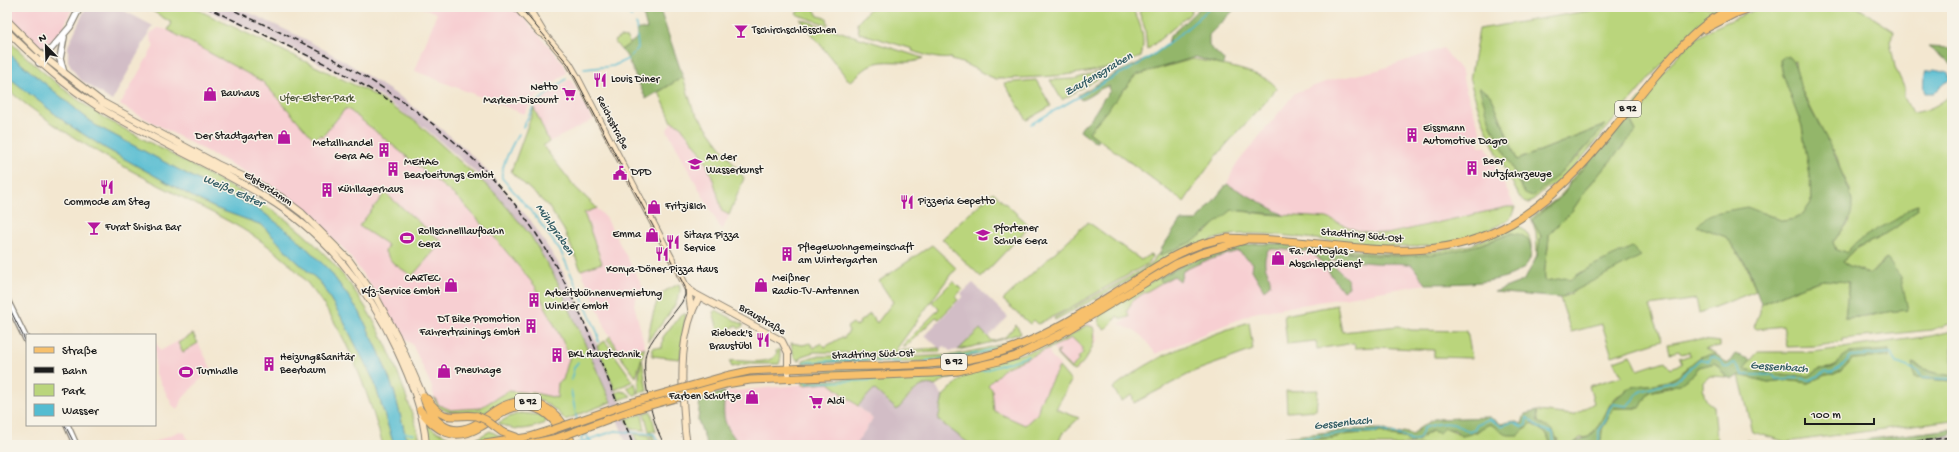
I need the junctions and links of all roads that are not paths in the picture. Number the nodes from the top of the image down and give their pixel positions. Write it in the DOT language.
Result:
graph roads {
  1 [pos="80,7"];
  2 [pos="516,7"];
  3 [pos="528,7"];
  4 [pos="1735,7"];
  5 [pos="1753,7"];
  6 [pos="7,20"];
  7 [pos="7,31"];
  8 [pos="1698,32"];
  9 [pos="545,35"];
  10 [pos="64,36"];
  11 [pos="44,57"];
  12 [pos="39,63"];
  13 [pos="64,73"];
  14 [pos="1249,239"];
  15 [pos="687,288"];
  16 [pos="699,296"];
  17 [pos="7,300"];
  18 [pos="716,305"];
  19 [pos="692,310"];
  20 [pos="26,339"];
  21 [pos="788,369"];
  22 [pos="788,379"];
  23 [pos="726,380"];
  24 [pos="423,396"];
  25 [pos="420,410"];
  26 [pos="479,422"];
  27 [pos="67,426"];
  28 [pos="520,438"];
  29 [pos="569,443"];
  30 [pos="76,445"];
  31 [pos="426,445"];
  32 [pos="478,445"];
  33 [pos="526,445"];
  34 [pos="688,445"];
  1 -- 10 [label="street"];
  2 -- 9 [label="main road, Reichsstraße"];
  3 -- 9 [label="main road, Reichsstraße"];
  4 -- 8 [label="main road, Stadtring Süd-Ost / B 92"];
  5 -- 8 [label="main road, Stadtring Süd-Ost / B 92"];
  6 -- 11 [label="main road, Elsterdamm"];
  7 -- 12 [label="main road, Elsterdamm"];
  8 -- 14 [label="main road, Stadtring Süd-Ost / B 92"];
  9 -- 15 [label="main road, Reichsstraße"];
  10 -- 11 [label="street"];
  10 -- 13 [label="street"];
  11 -- 12 [label="street"];
  11 -- 13 [label="main road, Elsterdamm"];
  12 -- 25 [label="main road, Elsterdamm"];
  13 -- 24 [label="main road, Elsterdamm"];
  14 -- 21 [label="main road, Stadtring Süd-Ost / B 92"];
  14 -- 22 [label="main road, Stadtring Süd-Ost / B 92"];
  15 -- 16 [label="main road, Braustraße"];
  15 -- 19 [label="main road"];
  16 -- 18 [label="main road, Braustraße"];
  16 -- 19 [label="main road"];
  17 -- 20 [label="street"];
  18 -- 19 [label="main road"];
  18 -- 21 [label="main road, Braustraße"];
  19 -- 34 [label="main road"];
  21 -- 22 [label="main road, Braustraße"];
  21 -- 23 [label="main road, Stadtring Süd-Ost / B 92"];
  22 -- 23 [label="main road, Stadtring Süd-Ost / B 92"];
  23 -- 28 [label="main road, Stadtring Süd-Ost / B 92, bridge"];
  23 -- 33 [label="main road, Stadtring Süd-Ost / B 92, bridge"];
  24 -- 26 [label="main road"];
  24 -- 26 [label="main road"];
  25 -- 26 [label="main road"];
  25 -- 31 [label="main road, Elsterdamm"];
  26 -- 28 [label="main road, bridge"];
  26 -- 29 [label="main road, B 92"];
  27 -- 30 [label="street"];
  28 -- 32 [label="main road, Stadtring Süd-Ost / B 92"];
}
